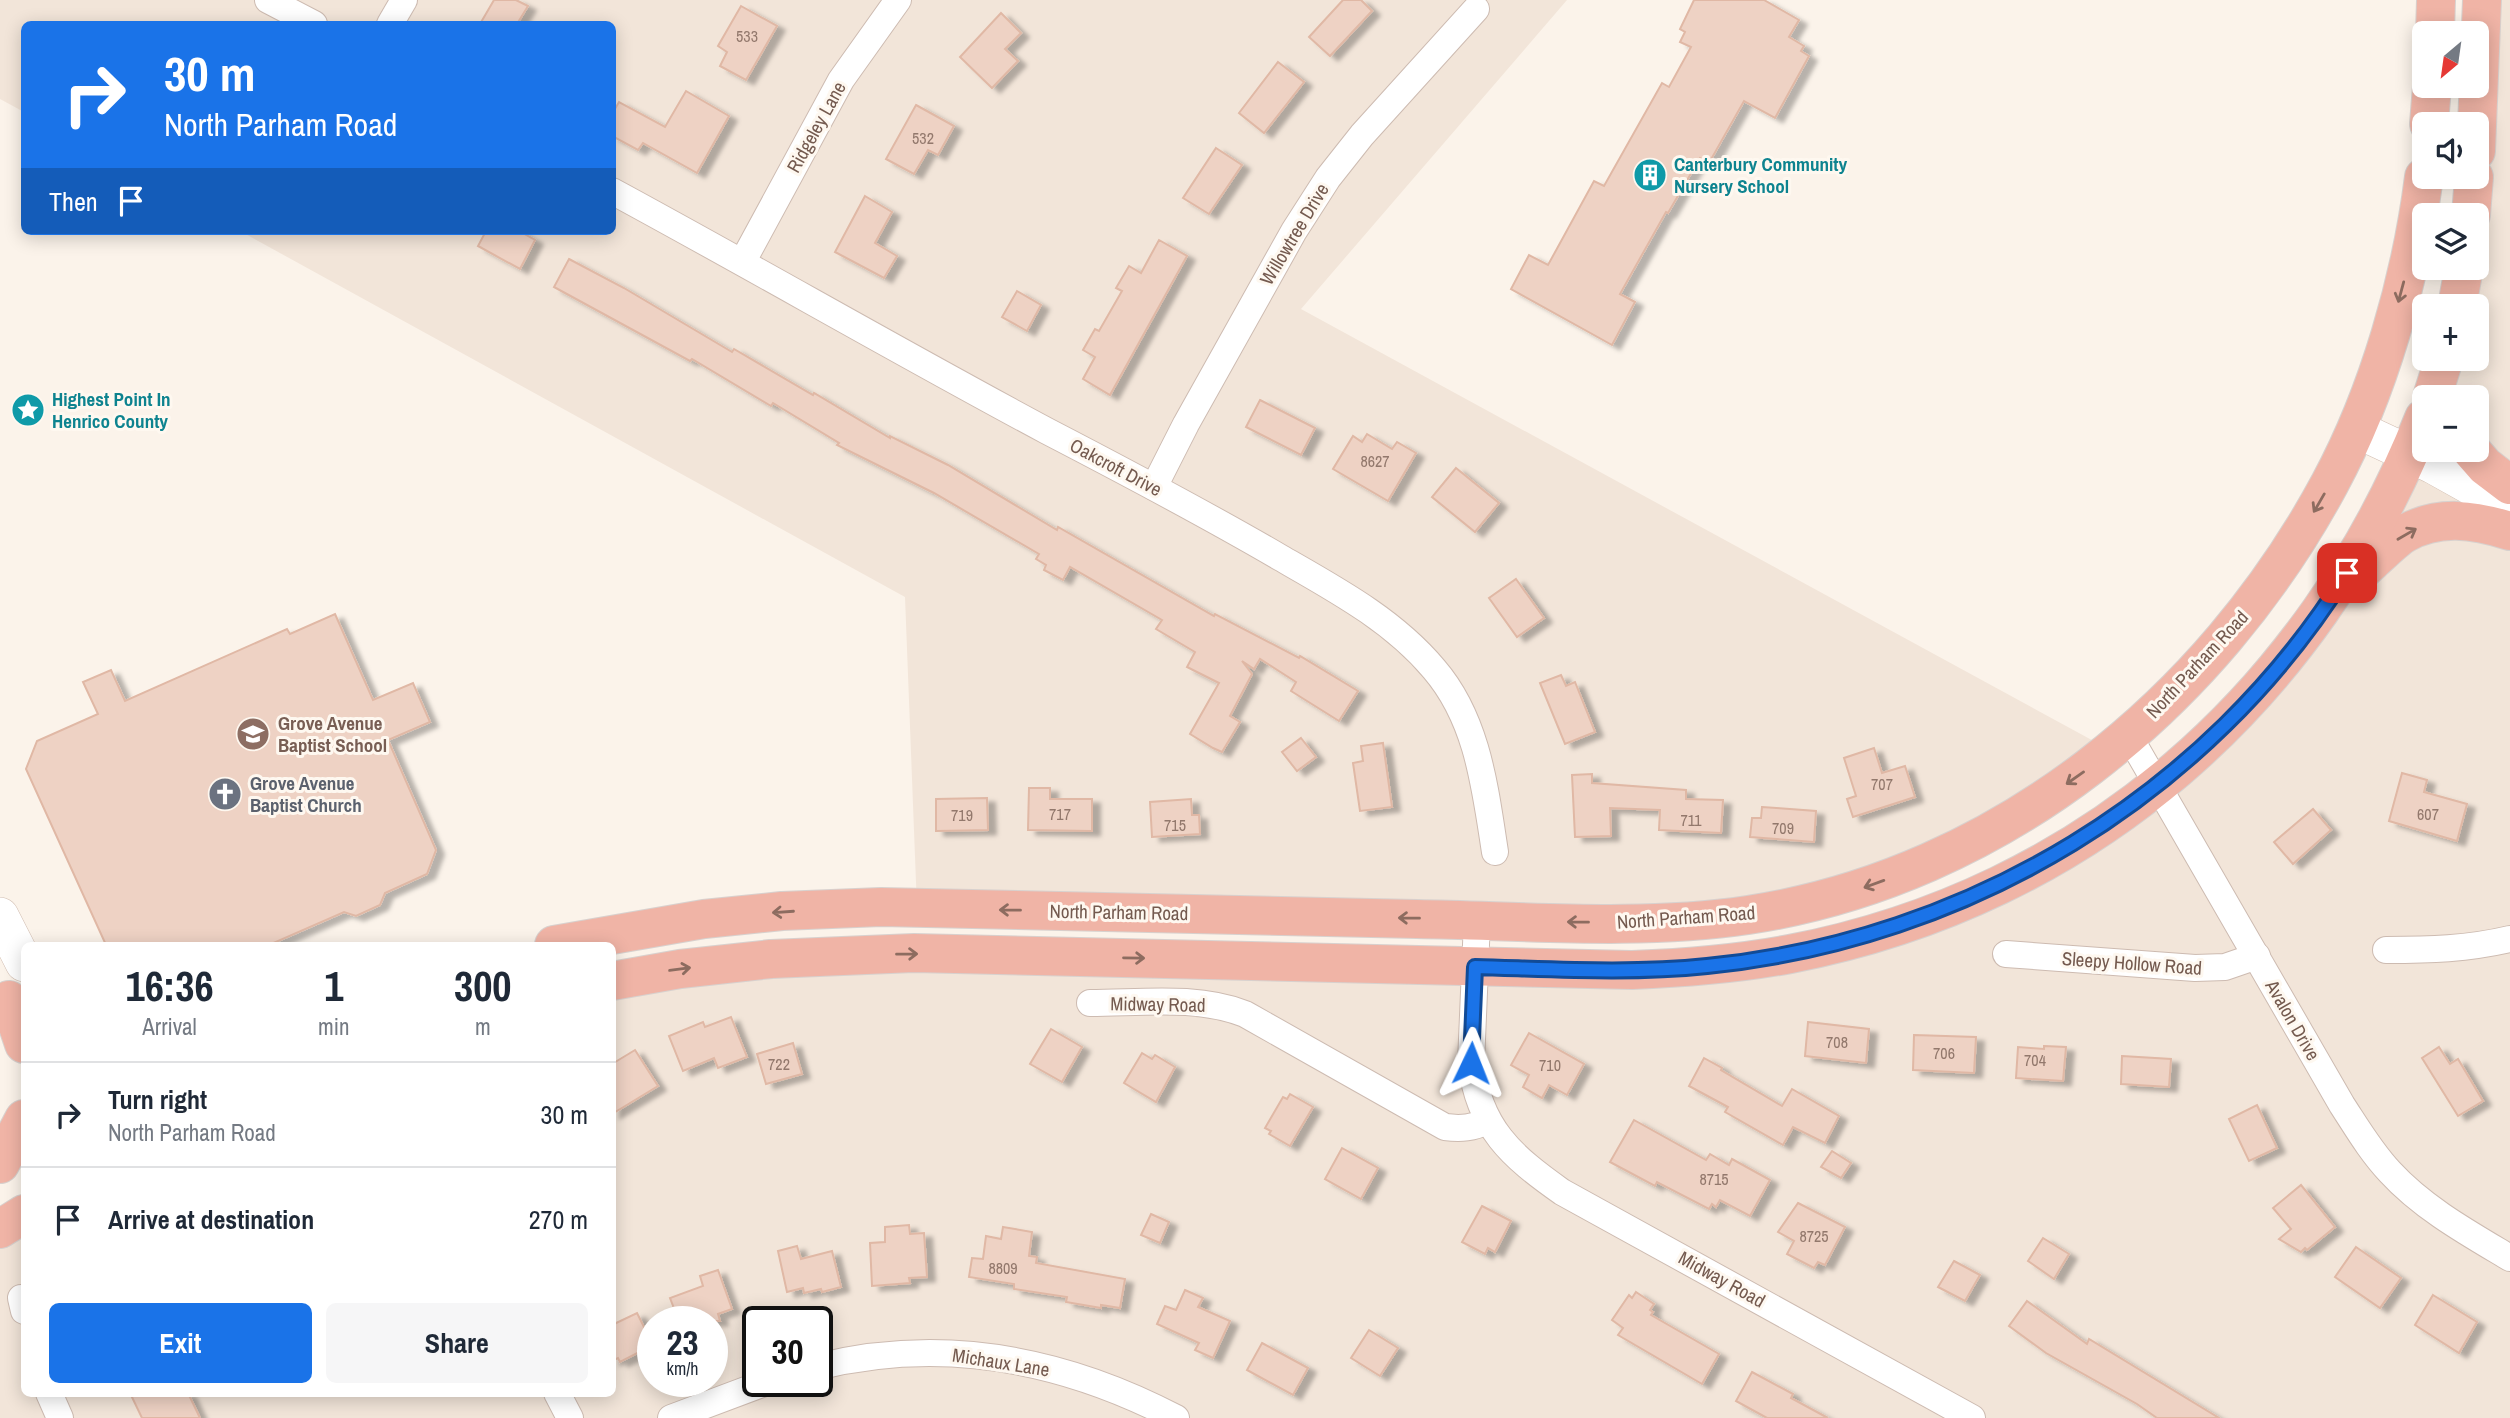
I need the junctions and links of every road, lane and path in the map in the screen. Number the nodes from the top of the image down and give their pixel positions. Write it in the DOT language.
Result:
graph roads {
  1 [pos="268,0"];
  2 [pos="404,0"];
  3 [pos="898,0"];
  4 [pos="2436,0"];
  5 [pos="2482,0"];
  6 [pos="1476,9"];
  7 [pos="308,21"];
  8 [pos="392,21"];
  9 [pos="2435,21"];
  10 [pos="2478,112"];
  11 [pos="2422,189"];
  12 [pos="616,193"];
  13 [pos="743,261"];
  14 [pos="2356,429"];
  15 [pos="2412,448"];
  16 [pos="2410,453"];
  17 [pos="2482,462"];
  18 [pos="2510,485"];
  19 [pos="1154,487"];
  20 [pos="2510,508"];
  21 [pos="2510,531"];
  22 [pos="2335,592"];
  23 [pos="2129,736"];
  24 [pos="2158,785"];
  25 [pos="1495,852"];
  26 [pos="0,916"];
  27 [pos="1477,921"];
  28 [pos="2510,939"];
  29 [pos="571,942"];
  30 [pos="2386,950"];
  31 [pos="2006,954"];
  32 [pos="2256,956"];
  33 [pos="21,957"];
  34 [pos="1475,967"];
  35 [pos="616,980"];
  36 [pos="1090,1003"];
  37 [pos="11,1004"];
  38 [pos="21,1035"];
  39 [pos="1487,1121"];
  40 [pos="21,1125"];
  41 [pos="21,1161"];
  42 [pos="0,1164"];
  43 [pos="0,1174"];
  44 [pos="21,1215"];
  45 [pos="0,1229"];
  46 [pos="2510,1258"];
  47 [pos="833,1364"];
  48 [pos="742,1391"];
  49 [pos="51,1397"];
  50 [pos="559,1397"];
  51 [pos="60,1418"];
  52 [pos="570,1418"];
  53 [pos="671,1418"];
  54 [pos="1176,1418"];
  55 [pos="1972,1418"];
  1 -- 7 [label="street"];
  2 -- 8 [label="street"];
  3 -- 13 [label="street, Ridgeley Lane"];
  4 -- 9 [label="highway"];
  5 -- 10 [label="highway"];
  6 -- 19 [label="street, Willowtree Drive"];
  11 -- 14 [label="highway, North Parham Road, one-way"];
  12 -- 13 [label="street, Oakcroft Drive"];
  13 -- 19 [label="street, Oakcroft Drive"];
  14 -- 16 [label="street"];
  14 -- 23 [label="highway, North Parham Road, one-way"];
  15 -- 16 [label="highway"];
  16 -- 20 [label="street"];
  16 -- 22 [label="highway"];
  17 -- 18 [label="highway"];
  19 -- 25 [label="street, Oakcroft Drive"];
  22 -- 21 [label="highway, one-way"];
  22 -- 24 [label="highway"];
  23 -- 24 [label="street, Avalon Drive"];
  23 -- 27 [label="highway, North Parham Road, one-way"];
  24 -- 32 [label="street, Avalon Drive"];
  24 -- 34 [label="highway"];
  26 -- 33 [label="street"];
  27 -- 29 [label="highway, North Parham Road, one-way"];
  27 -- 34 [label="street, Midway Road"];
  28 -- 30 [label="street"];
  31 -- 32 [label="street, Sleepy Hollow Road"];
  32 -- 46 [label="street, Avalon Drive"];
  35 -- 34 [label="highway, one-way"];
  34 -- 39 [label="street, Midway Road"];
  36 -- 39 [label="street, Midway Road"];
  37 -- 38 [label="highway"];
  39 -- 55 [label="street, Midway Road"];
  40 -- 42 [label="highway"];
  41 -- 43 [label="highway"];
  44 -- 45 [label="highway"];
  47 -- 54 [label="street, Michaux Lane"];
  48 -- 53 [label="street"];
  49 -- 51 [label="street"];
  50 -- 52 [label="street"];
}
